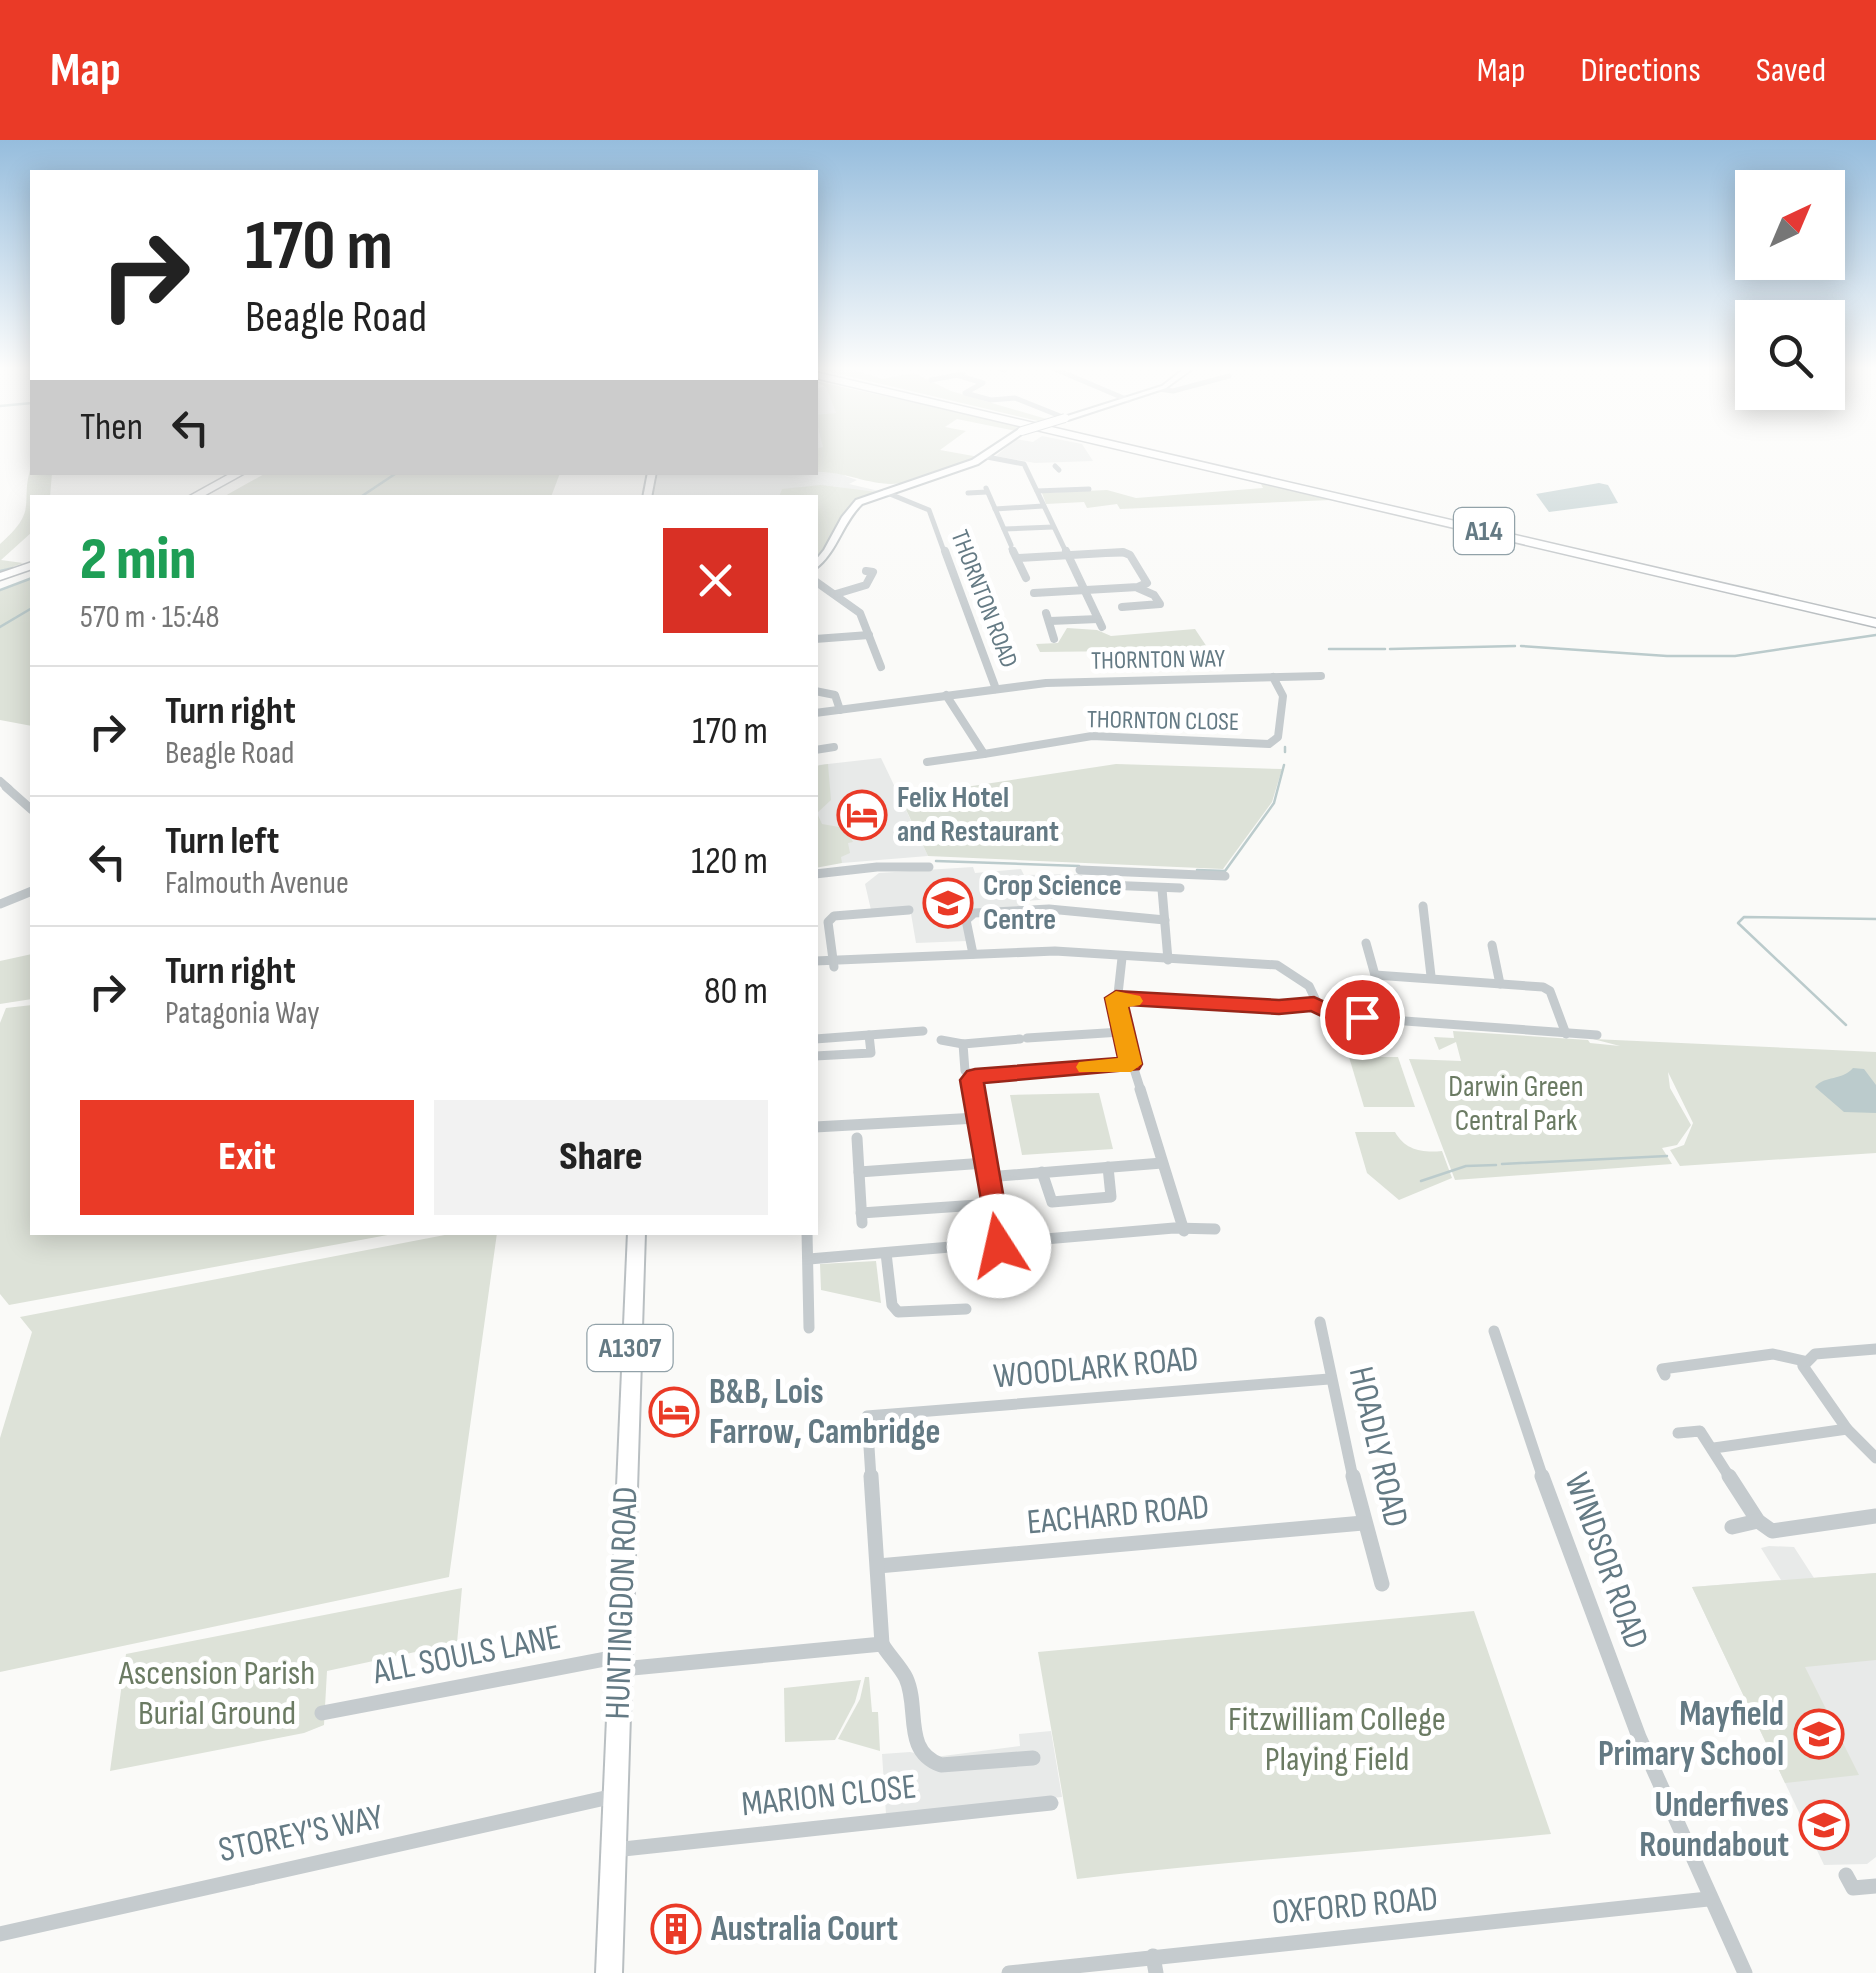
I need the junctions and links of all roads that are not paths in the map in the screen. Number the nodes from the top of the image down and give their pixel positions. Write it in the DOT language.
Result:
graph roads {
  1 [pos="990,455"];
  2 [pos="1160,455"];
  3 [pos="1168,455"];
  4 [pos="986,457"];
  5 [pos="236,475"];
  6 [pos="246,475"];
  7 [pos="1088,489"];
  8 [pos="1036,491"];
  9 [pos="885,492"];
  10 [pos="968,493"];
  11 [pos="197,495"];
  12 [pos="206,495"];
  13 [pos="1043,506"];
  14 [pos="995,508"];
  15 [pos="1053,527"];
  16 [pos="1004,530"];
  17 [pos="1066,555"];
  18 [pos="1019,558"];
  19 [pos="818,563"];
  20 [pos="30,568"];
  21 [pos="866,572"];
  22 [pos="0,580"];
  23 [pos="818,582"];
  24 [pos="1138,587"];
  25 [pos="1084,590"];
  26 [pos="836,594"];
  27 [pos="1122,607"];
  28 [pos="1876,621"];
  29 [pos="868,634"];
  30 [pos="818,639"];
  31 [pos="1054,639"];
  32 [pos="891,666"];
  33 [pos="1322,676"];
  34 [pos="1273,678"];
  35 [pos="996,689"];
  36 [pos="818,692"];
  37 [pos="946,696"];
  38 [pos="840,710"];
  39 [pos="818,713"];
  40 [pos="834,747"];
  41 [pos="818,750"];
  42 [pos="984,754"];
  43 [pos="928,762"];
  44 [pos="0,782"];
  45 [pos="30,808"];
  46 [pos="929,867"];
  47 [pos="1080,870"];
  48 [pos="818,874"];
  49 [pos="1225,876"];
  50 [pos="1106,885"];
  51 [pos="1180,888"];
  52 [pos="1162,889"];
  53 [pos="30,892"];
  54 [pos="1,904"];
  55 [pos="1423,906"];
  56 [pos="909,910"];
  57 [pos="1165,920"];
  58 [pos="828,922"];
  59 [pos="818,923"];
  60 [pos="1366,942"];
  61 [pos="1492,944"];
  62 [pos="973,954"];
  63 [pos="1122,958"];
  64 [pos="1168,960"];
  65 [pos="818,964"];
  66 [pos="833,964"];
  67 [pos="1430,970"];
  68 [pos="1375,974"];
  69 [pos="1500,984"];
  70 [pos="1116,998"];
  71 [pos="1314,1004"];
  72 [pos="1387,1018"];
  73 [pos="923,1031"];
  74 [pos="1121,1032"];
  75 [pos="1566,1034"];
  76 [pos="869,1035"];
  77 [pos="1597,1035"];
  78 [pos="818,1039"];
  79 [pos="941,1040"];
  80 [pos="963,1044"];
  81 [pos="818,1056"];
  82 [pos="1131,1064"];
  83 [pos="975,1076"];
  84 [pos="976,1118"];
  85 [pos="818,1128"];
  86 [pos="857,1138"];
  87 [pos="1162,1164"];
  88 [pos="1108,1168"];
  89 [pos="986,1170"];
  90 [pos="859,1172"];
  91 [pos="1042,1172"];
  92 [pos="992,1204"];
  93 [pos="1214,1229"];
  94 [pos="1184,1231"];
  95 [pos="636,1235"];
  96 [pos="807,1235"];
  97 [pos="999,1246"];
  98 [pos="886,1253"];
  99 [pos="808,1259"];
  100 [pos="966,1309"];
  101 [pos="1320,1322"];
  102 [pos="809,1328"];
  103 [pos="1494,1331"];
  104 [pos="1876,1349"];
  105 [pos="1804,1361"];
  106 [pos="1665,1375"];
  107 [pos="1329,1379"];
  108 [pos="1846,1429"];
  109 [pos="1678,1433"];
  110 [pos="1714,1448"];
  111 [pos="1876,1458"];
  112 [pos="1876,1516"];
  113 [pos="1758,1521"];
  114 [pos="1363,1524"];
  115 [pos="1732,1528"];
  116 [pos="878,1566"];
  117 [pos="1382,1584"];
  118 [pos="882,1644"];
  119 [pos="622,1662"];
  120 [pos="322,1713"];
  121 [pos="1033,1758"];
  122 [pos="616,1796"];
  123 [pos="1052,1803"];
  124 [pos="614,1850"];
  125 [pos="1846,1875"];
  126 [pos="1876,1886"];
  127 [pos="1708,1899"];
  128 [pos="0,1934"];
  129 [pos="1155,1965"];
  130 [pos="609,1973"];
  131 [pos="1009,1973"];
  132 [pos="1745,1973"];
  1 -- 4 [label="street, bridge"];
  2 -- 28 [label="highway, A14"];
  3 -- 28 [label="highway, A14"];
  4 -- 8 [label="street"];
  4 -- 9 [label="street"];
  5 -- 11 [label="highway"];
  6 -- 12 [label="highway"];
  7 -- 8 [label="street"];
  8 -- 13 [label="street"];
  9 -- 19 [label="street"];
  9 -- 35 [label="street, THORNTON ROAD"];
  10 -- 14 [label="street"];
  13 -- 14 [label="street"];
  13 -- 15 [label="street"];
  14 -- 16 [label="street"];
  15 -- 16 [label="street"];
  15 -- 17 [label="street"];
  16 -- 18 [label="street"];
  17 -- 18 [label="street"];
  17 -- 24 [label="street"];
  17 -- 25 [label="street"];
  18 -- 25 [label="street"];
  20 -- 22 [label="highway"];
  21 -- 26 [label="street"];
  23 -- 26 [label="street"];
  24 -- 25 [label="street"];
  24 -- 27 [label="street"];
  25 -- 31 [label="street"];
  26 -- 29 [label="street"];
  29 -- 30 [label="street"];
  29 -- 32 [label="street"];
  33 -- 34 [label="street, THORNTON WAY"];
  34 -- 35 [label="street, THORNTON WAY"];
  34 -- 42 [label="street, THORNTON CLOSE"];
  35 -- 37 [label="street, THORNTON ROAD"];
  36 -- 38 [label="street"];
  37 -- 38 [label="street, THORNTON ROAD"];
  37 -- 42 [label="street"];
  38 -- 39 [label="street, THORNTON ROAD"];
  40 -- 41 [label="street"];
  42 -- 43 [label="street, THORNTON CLOSE"];
  44 -- 45 [label="street"];
  46 -- 48 [label="street"];
  47 -- 49 [label="street"];
  50 -- 52 [label="street"];
  51 -- 52 [label="street"];
  52 -- 57 [label="street"];
  53 -- 54 [label="street"];
  55 -- 67 [label="street"];
  56 -- 58 [label="street"];
  57 -- 62 [label="street"];
  57 -- 64 [label="street"];
  58 -- 59 [label="street"];
  58 -- 66 [label="street"];
  60 -- 68 [label="street"];
  61 -- 69 [label="street"];
  62 -- 63 [label="street"];
  62 -- 66 [label="street"];
  63 -- 64 [label="street"];
  63 -- 70 [label="street"];
  64 -- 71 [label="street"];
  65 -- 66 [label="street"];
  67 -- 68 [label="street"];
  67 -- 69 [label="street"];
  68 -- 72 [label="street"];
  69 -- 75 [label="street"];
  70 -- 71 [label="street"];
  70 -- 74 [label="street"];
  71 -- 72 [label="street"];
  72 -- 75 [label="street"];
  73 -- 76 [label="street"];
  74 -- 80 [label="street"];
  74 -- 82 [label="street"];
  75 -- 77 [label="street"];
  76 -- 78 [label="street"];
  76 -- 81 [label="street"];
  79 -- 80 [label="street"];
  80 -- 83 [label="street"];
  82 -- 83 [label="street"];
  82 -- 87 [label="street"];
  83 -- 84 [label="street"];
  84 -- 85 [label="street"];
  84 -- 89 [label="street"];
  86 -- 90 [label="street"];
  87 -- 88 [label="street"];
  87 -- 94 [label="street"];
  88 -- 91 [label="street"];
  88 -- 91 [label="street"];
  89 -- 90 [label="street"];
  89 -- 91 [label="street"];
  89 -- 92 [label="street"];
  90 -- 92 [label="street"];
  92 -- 97 [label="street"];
  93 -- 94 [label="street"];
  94 -- 97 [label="street"];
  95 -- 119 [label="main road, HUNTINGDON ROAD / A1307"];
  96 -- 99 [label="street"];
  97 -- 98 [label="street"];
  98 -- 99 [label="street"];
  98 -- 100 [label="street"];
  99 -- 102 [label="street"];
  101 -- 107 [label="street, HOADLY ROAD"];
  103 -- 127 [label="street, WINDSOR ROAD"];
  104 -- 105 [label="street"];
  105 -- 106 [label="street"];
  105 -- 108 [label="street"];
  107 -- 114 [label="street, HOADLY ROAD"];
  107 -- 116 [label="street, WOODLARK ROAD"];
  108 -- 110 [label="street"];
  108 -- 111 [label="street"];
  109 -- 110 [label="street"];
  110 -- 113 [label="street"];
  112 -- 113 [label="street"];
  113 -- 115 [label="street"];
  114 -- 116 [label="street, EACHARD ROAD"];
  114 -- 117 [label="street, HOADLY ROAD"];
  116 -- 118 [label="street"];
  118 -- 119 [label="street, ALL SOULS LANE"];
  118 -- 121 [label="street"];
  119 -- 120 [label="street, ALL SOULS LANE"];
  119 -- 122 [label="main road, HUNTINGDON ROAD / A1307"];
  122 -- 124 [label="main road, HUNTINGDON ROAD / A1307"];
  122 -- 128 [label="street, STOREY'S WAY"];
  123 -- 124 [label="street, MARION CLOSE"];
  124 -- 130 [label="main road, HUNTINGDON ROAD / A1307"];
  125 -- 126 [label="street"];
  127 -- 129 [label="street, OXFORD ROAD"];
  127 -- 132 [label="street, WINDSOR ROAD"];
  129 -- 131 [label="street, OXFORD ROAD"];
}
